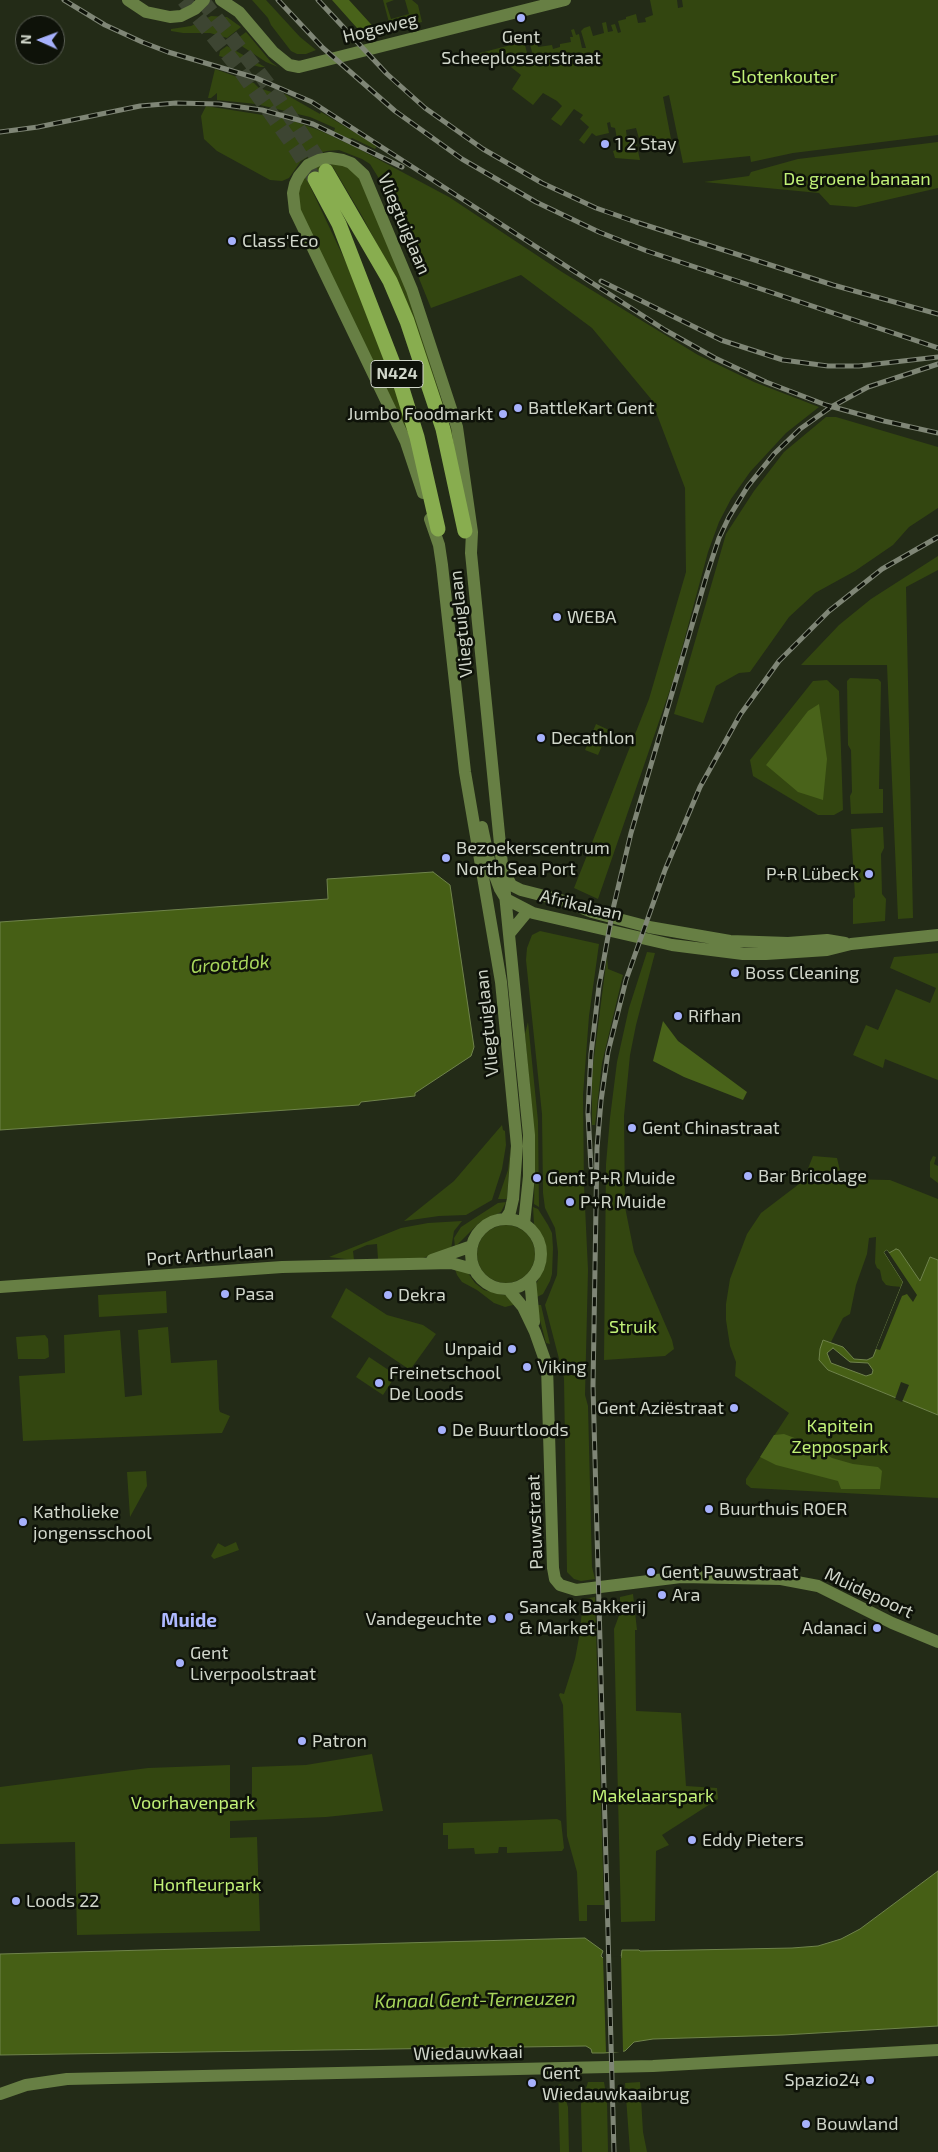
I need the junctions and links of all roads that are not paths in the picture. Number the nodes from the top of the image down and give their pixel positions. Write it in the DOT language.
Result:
graph roads {
  1 [pos="128,0"];
  2 [pos="204,0"];
  3 [pos="221,0"];
  4 [pos="566,0"];
  5 [pos="438,529"];
  6 [pos="469,531"];
  7 [pos="439,545"];
  8 [pos="461,744"];
  9 [pos="504,871"];
  10 [pos="532,893"];
  11 [pos="506,899"];
  12 [pos="528,911"];
  13 [pos="490,916"];
  14 [pos="509,934"];
  15 [pos="938,935"];
  16 [pos="851,944"];
  17 [pos="506,1218"];
  18 [pos="524,1224"];
  19 [pos="472,1246"];
  20 [pos="423,1264"];
  21 [pos="473,1269"];
  22 [pos="530,1279"];
  23 [pos="0,1287"];
  24 [pos="508,1289"];
  25 [pos="535,1332"];
  26 [pos="576,1590"];
  27 [pos="938,1642"];
  28 [pos="938,2050"];
  29 [pos="0,2094"];
  1 -- 2 [label="main road"];
  3 -- 4 [label="main road, Hogeweg"];
  5 -- 6 [label="highway, N424"];
  5 -- 7 [label="main road, N424"];
  6 -- 7 [label="main road, Vliegtuiglaan / N424"];
  6 -- 9 [label="main road, Vliegtuiglaan / N424"];
  7 -- 8 [label="main road, Vliegtuiglaan / N424"];
  8 -- 11 [label="main road, N424"];
  8 -- 13 [label="main road, Vliegtuiglaan"];
  9 -- 10 [label="main road"];
  9 -- 11 [label="main road, Vliegtuiglaan"];
  10 -- 11 [label="main road, Afrikalaan"];
  10 -- 16 [label="main road, Afrikalaan"];
  11 -- 12 [label="main road, Afrikalaan"];
  11 -- 13 [label="main road"];
  11 -- 14 [label="main road, Vliegtuiglaan"];
  12 -- 14 [label="main road"];
  12 -- 16 [label="main road, Afrikalaan"];
  13 -- 17 [label="main road, Vliegtuiglaan"];
  14 -- 18 [label="main road, Vliegtuiglaan"];
  15 -- 16 [label="main road, Afrikalaan"];
  17 -- 18 [label="main road"];
  17 -- 19 [label="main road"];
  18 -- 22 [label="main road"];
  19 -- 20 [label="main road, Port Arthurlaan"];
  19 -- 21 [label="main road"];
  20 -- 21 [label="main road, Port Arthurlaan"];
  20 -- 23 [label="main road, Port Arthurlaan"];
  21 -- 24 [label="main road, Port Arthurlaan"];
  22 -- 24 [label="main road"];
  22 -- 25 [label="main road"];
  24 -- 25 [label="main road"];
  25 -- 26 [label="main road, Pauwstraat"];
  26 -- 27 [label="main road, Muidepoort"];
  28 -- 29 [label="main road, Wiedauwkaai"];
}
